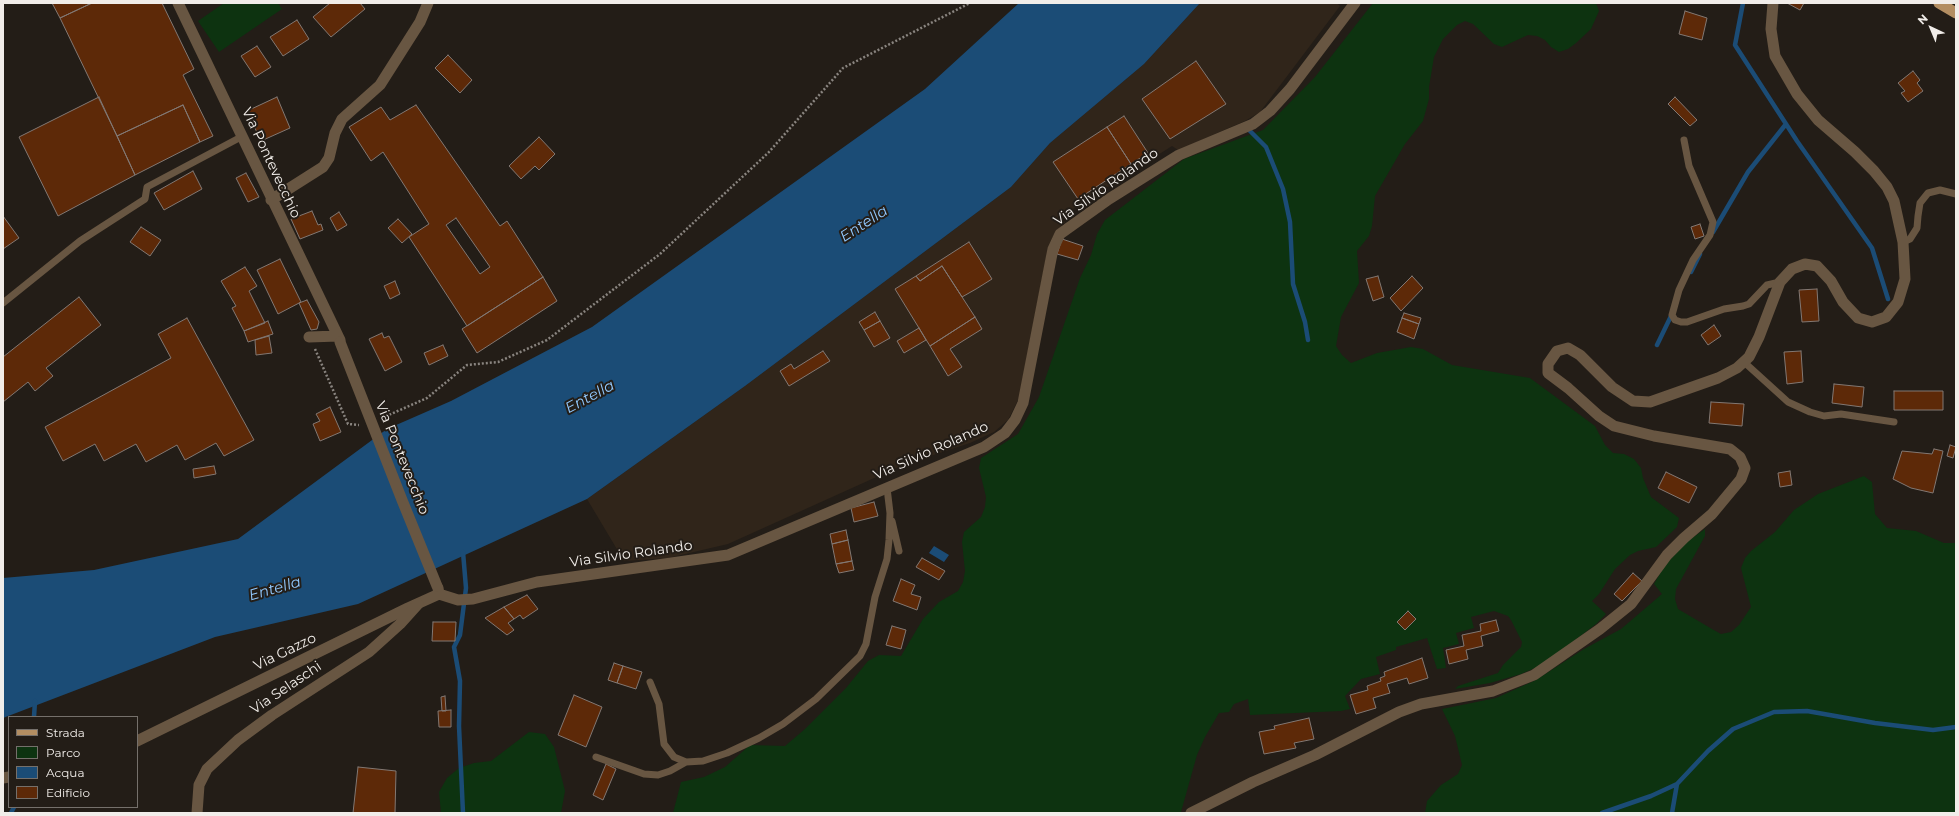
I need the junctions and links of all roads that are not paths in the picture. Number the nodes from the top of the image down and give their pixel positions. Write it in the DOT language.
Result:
graph roads {
  1 [pos="178,3"];
  2 [pos="428,3"];
  3 [pos="1355,3"];
  4 [pos="1773,3"];
  5 [pos="1939,3"];
  6 [pos="1956,13"];
  7 [pos="241,137"];
  8 [pos="1684,140"];
  9 [pos="1956,194"];
  10 [pos="271,200"];
  11 [pos="1903,242"];
  12 [pos="1780,282"];
  13 [pos="3,303"];
  14 [pos="309,336"];
  15 [pos="339,339"];
  16 [pos="1744,362"];
  17 [pos="1894,422"];
  18 [pos="887,488"];
  19 [pos="890,513"];
  20 [pos="899,551"];
  21 [pos="438,590"];
  22 [pos="418,604"];
  23 [pos="650,682"];
  24 [pos="138,741"];
  25 [pos="596,757"];
  26 [pos="686,762"];
  27 [pos="197,813"];
  28 [pos="1191,813"];
  1 -- 7 [label="street, Via Pontevecchio"];
  2 -- 10 [label="street"];
  3 -- 18 [label="street, Via Silvio Rolando"];
  4 -- 11 [label="street"];
  5 -- 6 [label="main road"];
  7 -- 10 [label="street, Via Pontevecchio"];
  7 -- 13 [label="lane"];
  8 -- 12 [label="lane"];
  9 -- 11 [label="lane"];
  10 -- 15 [label="street, Via Pontevecchio"];
  11 -- 12 [label="street"];
  12 -- 16 [label="street"];
  14 -- 15 [label="street"];
  15 -- 21 [label="street, Via Pontevecchio, bridge"];
  16 -- 17 [label="lane"];
  16 -- 28 [label="street"];
  18 -- 19 [label="lane"];
  18 -- 21 [label="street, Via Silvio Rolando"];
  19 -- 20 [label="lane"];
  19 -- 26 [label="lane"];
  21 -- 22 [label="street, Via Gazzo"];
  22 -- 24 [label="street, Via Gazzo"];
  22 -- 27 [label="street, Via Selaschi"];
  23 -- 26 [label="lane"];
  25 -- 26 [label="lane"];
}
